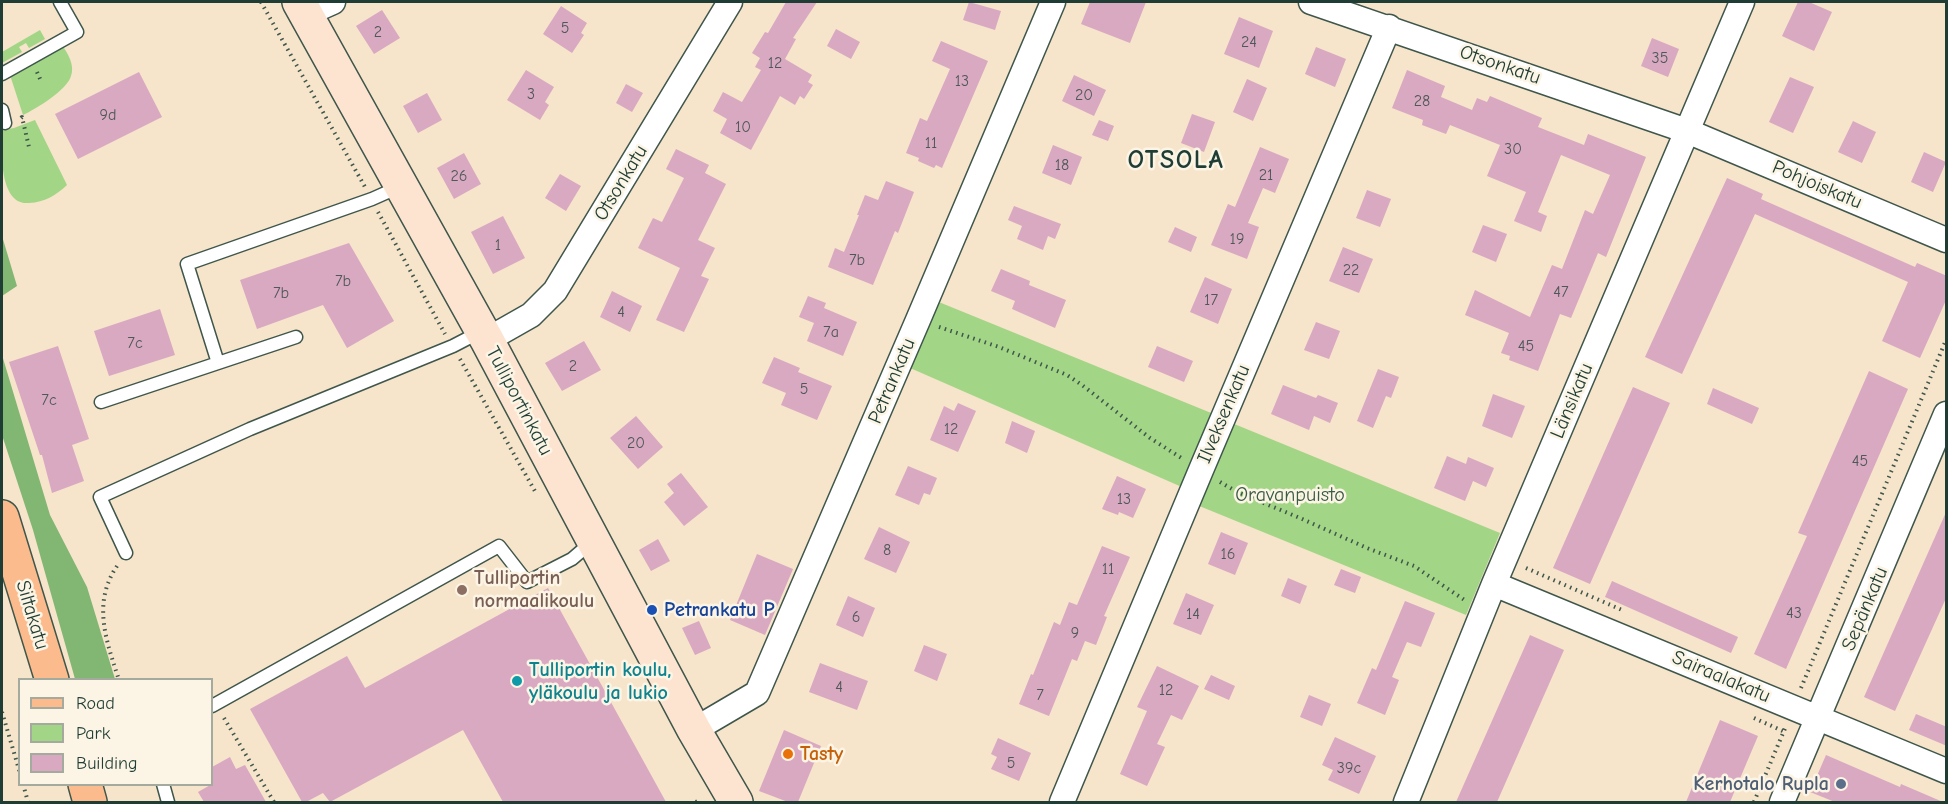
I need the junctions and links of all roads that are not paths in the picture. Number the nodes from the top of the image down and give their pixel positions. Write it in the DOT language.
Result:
graph roads {
  1 [pos="60,2"];
  2 [pos="730,2"];
  3 [pos="1053,2"];
  4 [pos="1311,2"];
  5 [pos="1742,2"];
  6 [pos="313,6"];
  7 [pos="1389,27"];
  8 [pos="2,74"];
  9 [pos="2,110"];
  10 [pos="5,123"];
  11 [pos="1687,130"];
  12 [pos="386,193"];
  13 [pos="1947,240"];
  14 [pos="484,336"];
  15 [pos="296,337"];
  16 [pos="218,363"];
  17 [pos="101,402"];
  18 [pos="1947,414"];
  19 [pos="2,517"];
  20 [pos="594,540"];
  21 [pos="126,553"];
  22 [pos="1494,584"];
  23 [pos="51,678"];
  24 [pos="214,705"];
  25 [pos="1819,718"];
  26 [pos="694,730"];
  27 [pos="1947,771"];
  28 [pos="86,786"];
  29 [pos="164,786"];
  30 [pos="721,801"];
  31 [pos="90,802"];
  32 [pos="168,802"];
  33 [pos="1062,802"];
  34 [pos="1406,802"];
  35 [pos="1782,802"];
  1 -- 8 [label="lane"];
  2 -- 14 [label="street, Otsonkatu"];
  3 -- 26 [label="street, Petrankatu"];
  4 -- 7 [label="street, Otsonkatu"];
  5 -- 11 [label="street, Länsikatu"];
  6 -- 12 [label="street, Tulliportinkatu"];
  7 -- 11 [label="street, Otsonkatu"];
  7 -- 33 [label="street, Ilveksenkatu"];
  9 -- 10 [label="lane"];
  11 -- 13 [label="street, Pohjoiskatu"];
  11 -- 22 [label="street, Länsikatu"];
  12 -- 14 [label="street, Tulliportinkatu"];
  12 -- 16 [label="lane"];
  14 -- 20 [label="street, Tulliportinkatu"];
  14 -- 21 [label="lane"];
  15 -- 16 [label="lane"];
  16 -- 17 [label="lane"];
  18 -- 25 [label="street, Sepänkatu"];
  19 -- 23 [label="main road, Siltakatu"];
  20 -- 24 [label="lane"];
  20 -- 26 [label="street, Tulliportinkatu"];
  22 -- 25 [label="street, Sairaalakatu"];
  22 -- 34 [label="street, Länsikatu"];
  25 -- 27 [label="street, Sairaalakatu"];
  25 -- 35 [label="street, Sepänkatu"];
  26 -- 30 [label="street, Tulliportinkatu"];
  28 -- 31 [label="main road"];
  29 -- 32 [label="lane"];
}
